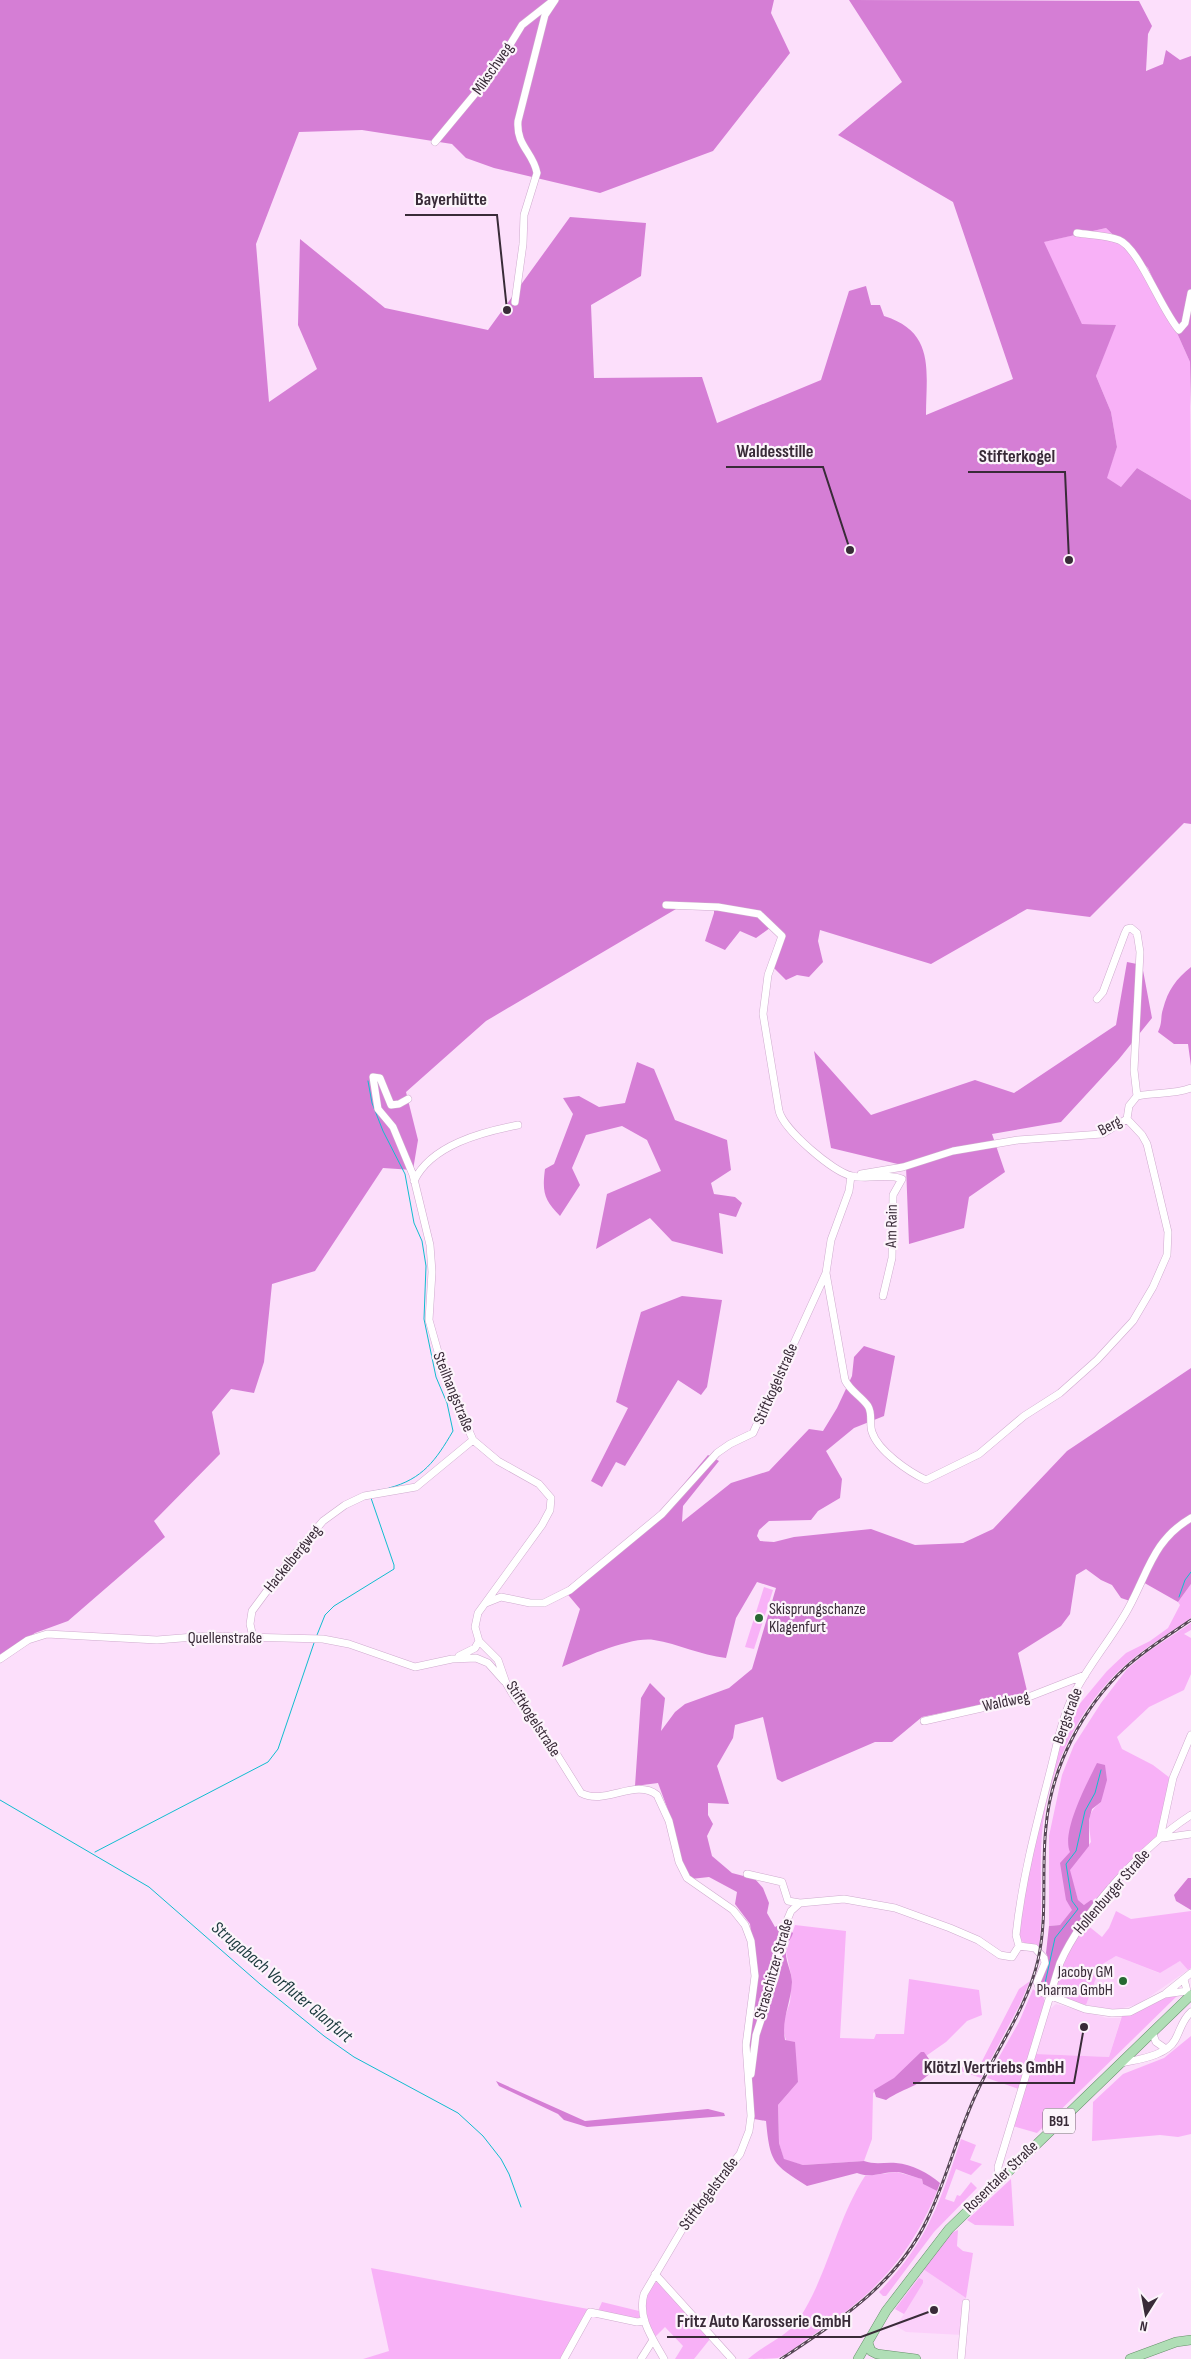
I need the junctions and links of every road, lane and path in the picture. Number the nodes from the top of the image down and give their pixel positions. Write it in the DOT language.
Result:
graph roads {
  1 [pos="554,0"];
  2 [pos="435,142"];
  3 [pos="1077,233"];
  4 [pos="1191,293"];
  5 [pos="515,302"];
  6 [pos="666,905"];
  7 [pos="1097,999"];
  8 [pos="1191,1088"];
  9 [pos="1137,1096"];
  10 [pos="408,1099"];
  11 [pos="1127,1119"];
  12 [pos="518,1125"];
  13 [pos="851,1176"];
  14 [pos="414,1182"];
  15 [pos="826,1273"];
  16 [pos="884,1296"];
  17 [pos="473,1440"];
  18 [pos="466,1447"];
  19 [pos="480,1448"];
  20 [pos="1191,1518"];
  21 [pos="485,1603"];
  22 [pos="253,1637"];
  23 [pos="479,1641"];
  24 [pos="0,1659"];
  25 [pos="452,1659"];
  26 [pos="1085,1674"];
  27 [pos="506,1683"];
  28 [pos="924,1721"];
  29 [pos="1191,1735"];
  30 [pos="1191,1815"];
  31 [pos="1191,1834"];
  32 [pos="1160,1838"];
  33 [pos="747,1874"];
  34 [pos="788,1901"];
  35 [pos="800,1903"];
  36 [pos="791,1911"];
  37 [pos="1019,1946"];
  38 [pos="1191,1973"];
  39 [pos="1184,1979"];
  40 [pos="1165,1994"];
  41 [pos="1188,1995"];
  42 [pos="1050,1998"];
  43 [pos="1191,2012"];
  44 [pos="1152,2032"];
  45 [pos="1166,2049"];
  46 [pos="1119,2063"];
  47 [pos="749,2084"];
  48 [pos="999,2178"];
  49 [pos="655,2274"];
  50 [pos="966,2304"];
  51 [pos="644,2321"];
  52 [pos="653,2340"];
  53 [pos="1191,2340"];
  54 [pos="868,2342"];
  55 [pos="878,2354"];
  56 [pos="895,2355"];
  57 [pos="1145,2356"];
  58 [pos="564,2359"];
  59 [pos="641,2359"];
  60 [pos="664,2359"];
  61 [pos="732,2359"];
  62 [pos="858,2359"];
  63 [pos="865,2359"];
  64 [pos="916,2359"];
  65 [pos="960,2359"];
  66 [pos="1130,2359"];
  1 -- 2 [label="street, Mikschweg"];
  1 -- 5 [label="street"];
  3 -- 4 [label="street"];
  6 -- 13 [label="street"];
  7 -- 9 [label="street"];
  8 -- 9 [label="street"];
  9 -- 11 [label="street, Berg"];
  10 -- 14 [label="street, Steilhangstraße"];
  11 -- 13 [label="street, Berg"];
  11 -- 15 [label="street, Stiftkogelstraße"];
  12 -- 14 [label="street"];
  13 -- 15 [label="street, Stiftkogelstraße"];
  13 -- 16 [label="street, Am Rain"];
  14 -- 17 [label="street, Steilhangstraße"];
  15 -- 21 [label="street, Stiftkogelstraße"];
  17 -- 18 [label="street, Hackelbergweg"];
  17 -- 19 [label="street, Steilhangstraße"];
  18 -- 19 [label="street"];
  18 -- 22 [label="street, Hackelbergweg"];
  19 -- 21 [label="street, Steilhangstraße"];
  20 -- 26 [label="street, Bergstraße"];
  21 -- 23 [label="street"];
  22 -- 24 [label="street, Quellenstraße"];
  22 -- 25 [label="street, Quellenstraße"];
  23 -- 25 [label="street, Quellenstraße"];
  23 -- 27 [label="street, Stiftkogelstraße"];
  25 -- 27 [label="street, Quellenstraße"];
  26 -- 28 [label="street, Waldweg"];
  26 -- 37 [label="street, Bergstraße"];
  27 -- 47 [label="street, Stiftkogelstraße"];
  29 -- 32 [label="street"];
  30 -- 32 [label="street"];
  31 -- 32 [label="street, Hollenburger Straße"];
  32 -- 42 [label="street, Hollenburger Straße"];
  33 -- 34 [label="street"];
  34 -- 35 [label="street"];
  34 -- 36 [label="street"];
  35 -- 36 [label="street, Straschitzer Straße"];
  35 -- 37 [label="street, Straschitzer Straße"];
  36 -- 47 [label="street, Straschitzer Straße"];
  37 -- 42 [label="street"];
  38 -- 39 [label="street"];
  39 -- 40 [label="street"];
  39 -- 41 [label="street"];
  40 -- 41 [label="street"];
  40 -- 42 [label="street"];
  41 -- 44 [label="main road, Rosentaler Straße / B91"];
  42 -- 48 [label="street, Hollenburger Straße"];
  43 -- 45 [label="street"];
  44 -- 45 [label="street"];
  44 -- 46 [label="main road, Rosentaler Straße / B91"];
  45 -- 46 [label="street"];
  46 -- 48 [label="main road, Rosentaler Straße / B91"];
  47 -- 49 [label="street, Stiftkogelstraße"];
  48 -- 54 [label="main road, Rosentaler Straße / B91"];
  49 -- 51 [label="street, Stiftkogelstraße"];
  49 -- 61 [label="street"];
  50 -- 65 [label="street"];
  51 -- 52 [label="street"];
  51 -- 58 [label="street"];
  52 -- 59 [label="street"];
  52 -- 60 [label="street"];
  53 -- 57 [label="main road"];
  54 -- 55 [label="main road"];
  54 -- 56 [label="main road"];
  54 -- 62 [label="main road, Rosentaler Straße / B91"];
  55 -- 56 [label="main road"];
  55 -- 63 [label="main road"];
  56 -- 64 [label="main road"];
  57 -- 66 [label="main road"];
}
